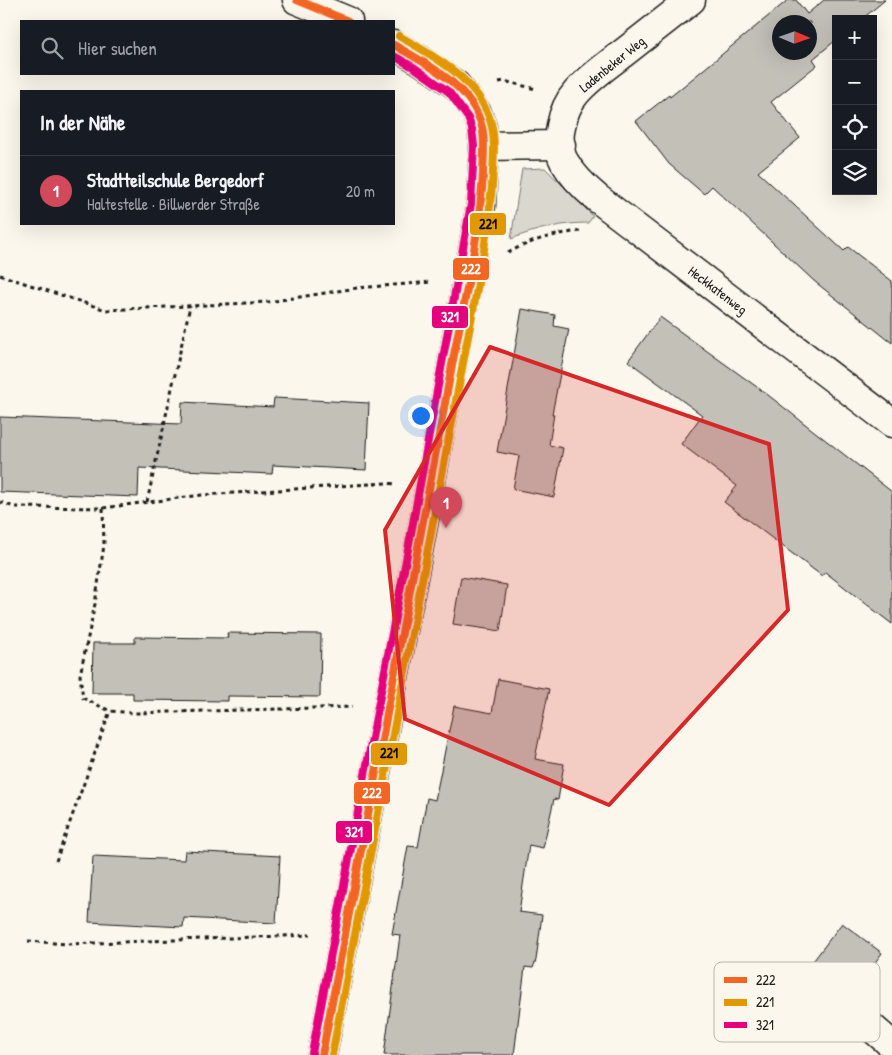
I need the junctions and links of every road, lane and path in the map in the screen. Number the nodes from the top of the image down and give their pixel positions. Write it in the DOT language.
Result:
graph roads {
  1 [pos="297,0"];
  2 [pos="691,0"];
  3 [pos="346,20"];
  4 [pos="395,46"];
  5 [pos="456,85"];
  6 [pos="542,86"];
  7 [pos="561,145"];
  8 [pos="484,146"];
  9 [pos="634,226"];
  10 [pos="0,275"];
  11 [pos="467,280"];
  12 [pos="190,306"];
  13 [pos="892,423"];
  14 [pos="429,488"];
  15 [pos="0,502"];
  16 [pos="148,502"];
  17 [pos="103,508"];
  18 [pos="387,706"];
  19 [pos="110,711"];
  20 [pos="56,861"];
  21 [pos="344,933"];
  22 [pos="28,941"];
  23 [pos="880,1035"];
  24 [pos="892,1045"];
  25 [pos="322,1055"];
  1 -- 3 [label="street"];
  2 -- 7 [label="street, Ladenbeker Weg"];
  4 -- 5 [label="street"];
  5 -- 6 [label="path"];
  5 -- 8 [label="street"];
  7 -- 8 [label="street"];
  7 -- 9 [label="street, Heckkatenweg"];
  8 -- 11 [label="street"];
  9 -- 11 [label="path"];
  9 -- 13 [label="street, Heckkatenweg"];
  10 -- 12 [label="path"];
  11 -- 12 [label="path"];
  11 -- 14 [label="street"];
  12 -- 16 [label="path"];
  14 -- 16 [label="path"];
  14 -- 18 [label="street"];
  15 -- 17 [label="path"];
  16 -- 17 [label="path"];
  17 -- 19 [label="path"];
  18 -- 19 [label="path"];
  18 -- 21 [label="street"];
  19 -- 20 [label="path"];
  21 -- 22 [label="path"];
  21 -- 25 [label="street"];
  23 -- 24 [label="street"];
}
